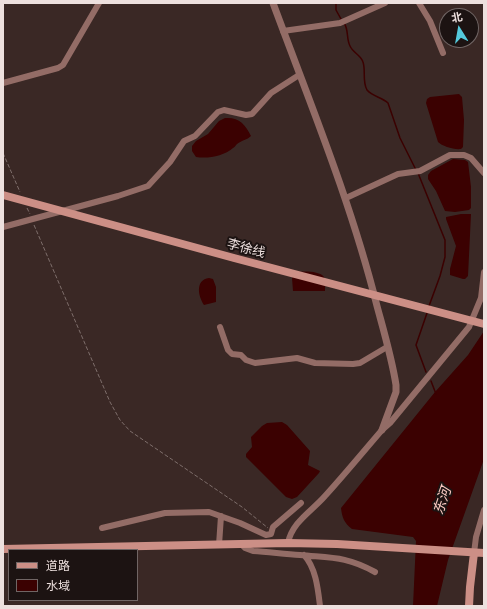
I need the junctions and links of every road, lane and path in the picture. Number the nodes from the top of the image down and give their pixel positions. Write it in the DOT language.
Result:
graph roads {
  1 [pos="99,3"];
  2 [pos="273,3"];
  3 [pos="385,3"];
  4 [pos="419,3"];
  5 [pos="283,31"];
  6 [pos="443,53"];
  7 [pos="299,75"];
  8 [pos="3,83"];
  9 [pos="3,152"];
  10 [pos="484,173"];
  11 [pos="20,192"];
  12 [pos="3,195"];
  13 [pos="346,198"];
  14 [pos="26,206"];
  15 [pos="32,219"];
  16 [pos="3,226"];
  17 [pos="484,272"];
  18 [pos="484,324"];
  19 [pos="220,327"];
  20 [pos="387,347"];
  21 [pos="382,430"];
  22 [pos="301,503"];
  23 [pos="484,510"];
  24 [pos="221,516"];
  25 [pos="102,528"];
  26 [pos="272,532"];
  27 [pos="288,543"];
  28 [pos="219,545"];
  29 [pos="242,545"];
  30 [pos="3,549"];
  31 [pos="473,552"];
  32 [pos="484,553"];
  33 [pos="304,555"];
  34 [pos="375,572"];
  35 [pos="320,606"];
  36 [pos="469,606"];
  1 -- 8 [label="street"];
  2 -- 5 [label="street"];
  3 -- 5 [label="street"];
  4 -- 6 [label="street"];
  5 -- 7 [label="street"];
  7 -- 13 [label="street"];
  7 -- 15 [label="street"];
  9 -- 11 [label="path"];
  10 -- 13 [label="street"];
  12 -- 18 [label="main road, 李徐线"];
  13 -- 20 [label="street"];
  14 -- 15 [label="path"];
  15 -- 16 [label="street"];
  15 -- 26 [label="path"];
  17 -- 21 [label="street"];
  19 -- 20 [label="street"];
  20 -- 21 [label="street"];
  21 -- 27 [label="street"];
  22 -- 26 [label="street"];
  23 -- 31 [label="street"];
  24 -- 25 [label="street"];
  24 -- 26 [label="street"];
  24 -- 28 [label="street"];
  27 -- 29 [label="main road"];
  27 -- 31 [label="main road"];
  28 -- 29 [label="main road"];
  28 -- 30 [label="main road"];
  29 -- 33 [label="street"];
  31 -- 32 [label="main road"];
  31 -- 36 [label="main road"];
  33 -- 34 [label="street"];
  33 -- 35 [label="street"];
}
